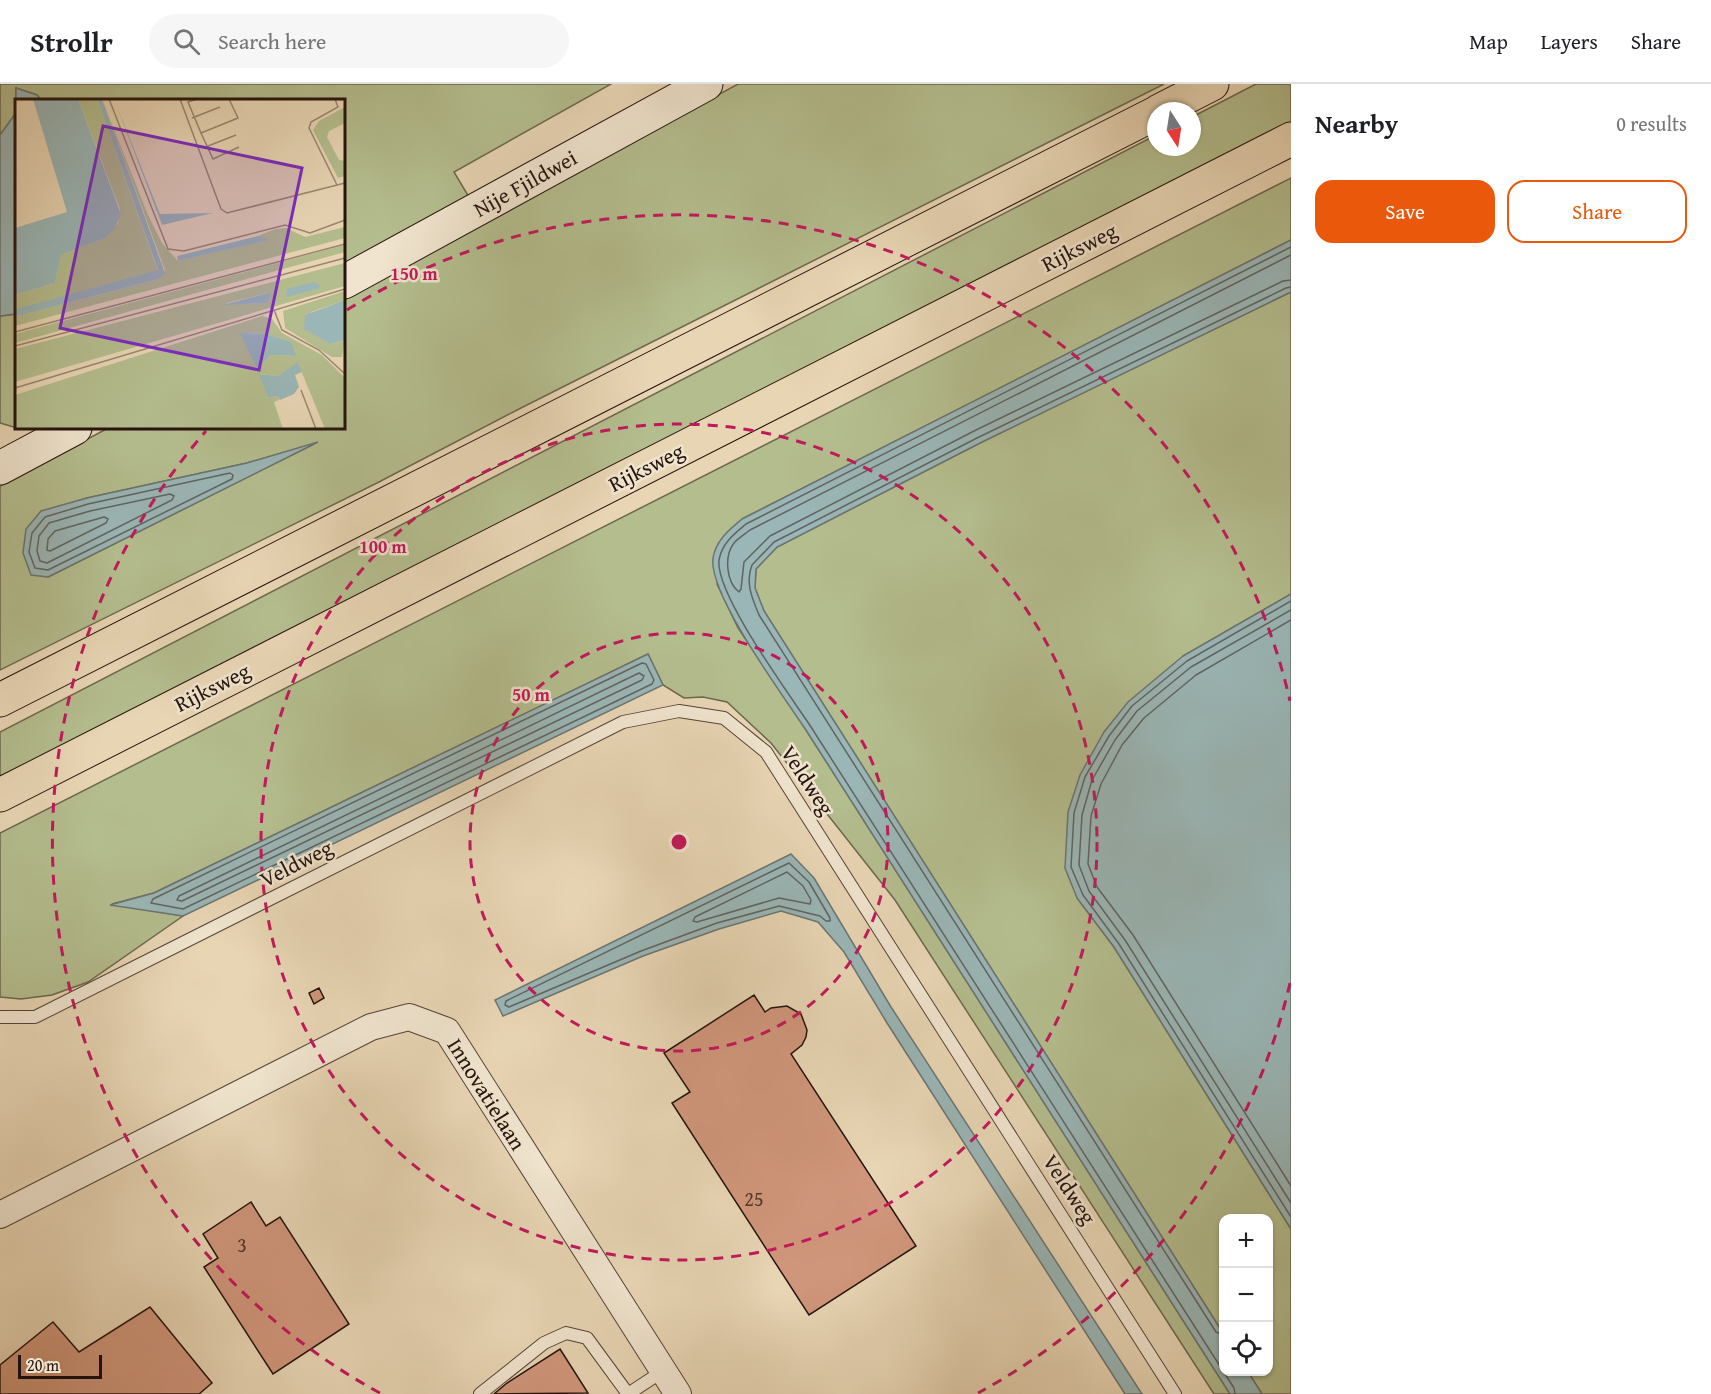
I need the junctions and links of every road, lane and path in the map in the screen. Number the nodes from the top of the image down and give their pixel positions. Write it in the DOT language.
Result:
graph roads {
  1 [pos="706,84"];
  2 [pos="1212,84"];
  3 [pos="1177,102"];
  4 [pos="1147,118"];
  5 [pos="1291,139"];
  6 [pos="345,281"];
  7 [pos="73,429"];
  8 [pos="0,468"];
  9 [pos="0,700"];
  10 [pos="0,795"];
  11 [pos="0,1017"];
  12 [pos="0,1215"];
  13 [pos="663,1371"];
  14 [pos="480,1394"];
  15 [pos="628,1394"];
  16 [pos="678,1394"];
  17 [pos="1175,1394"];
  1 -- 6 [label="main road, Nije Fjildwei"];
  2 -- 3 [label="highway"];
  4 -- 9 [label="highway"];
  5 -- 10 [label="highway, Rijksweg"];
  7 -- 8 [label="main road"];
  11 -- 17 [label="lane, Veldweg"];
  12 -- 13 [label="street, Innovatielaan"];
  13 -- 15 [label="lane"];
  13 -- 16 [label="street, Innovatielaan"];
  14 -- 15 [label="lane"];
}
